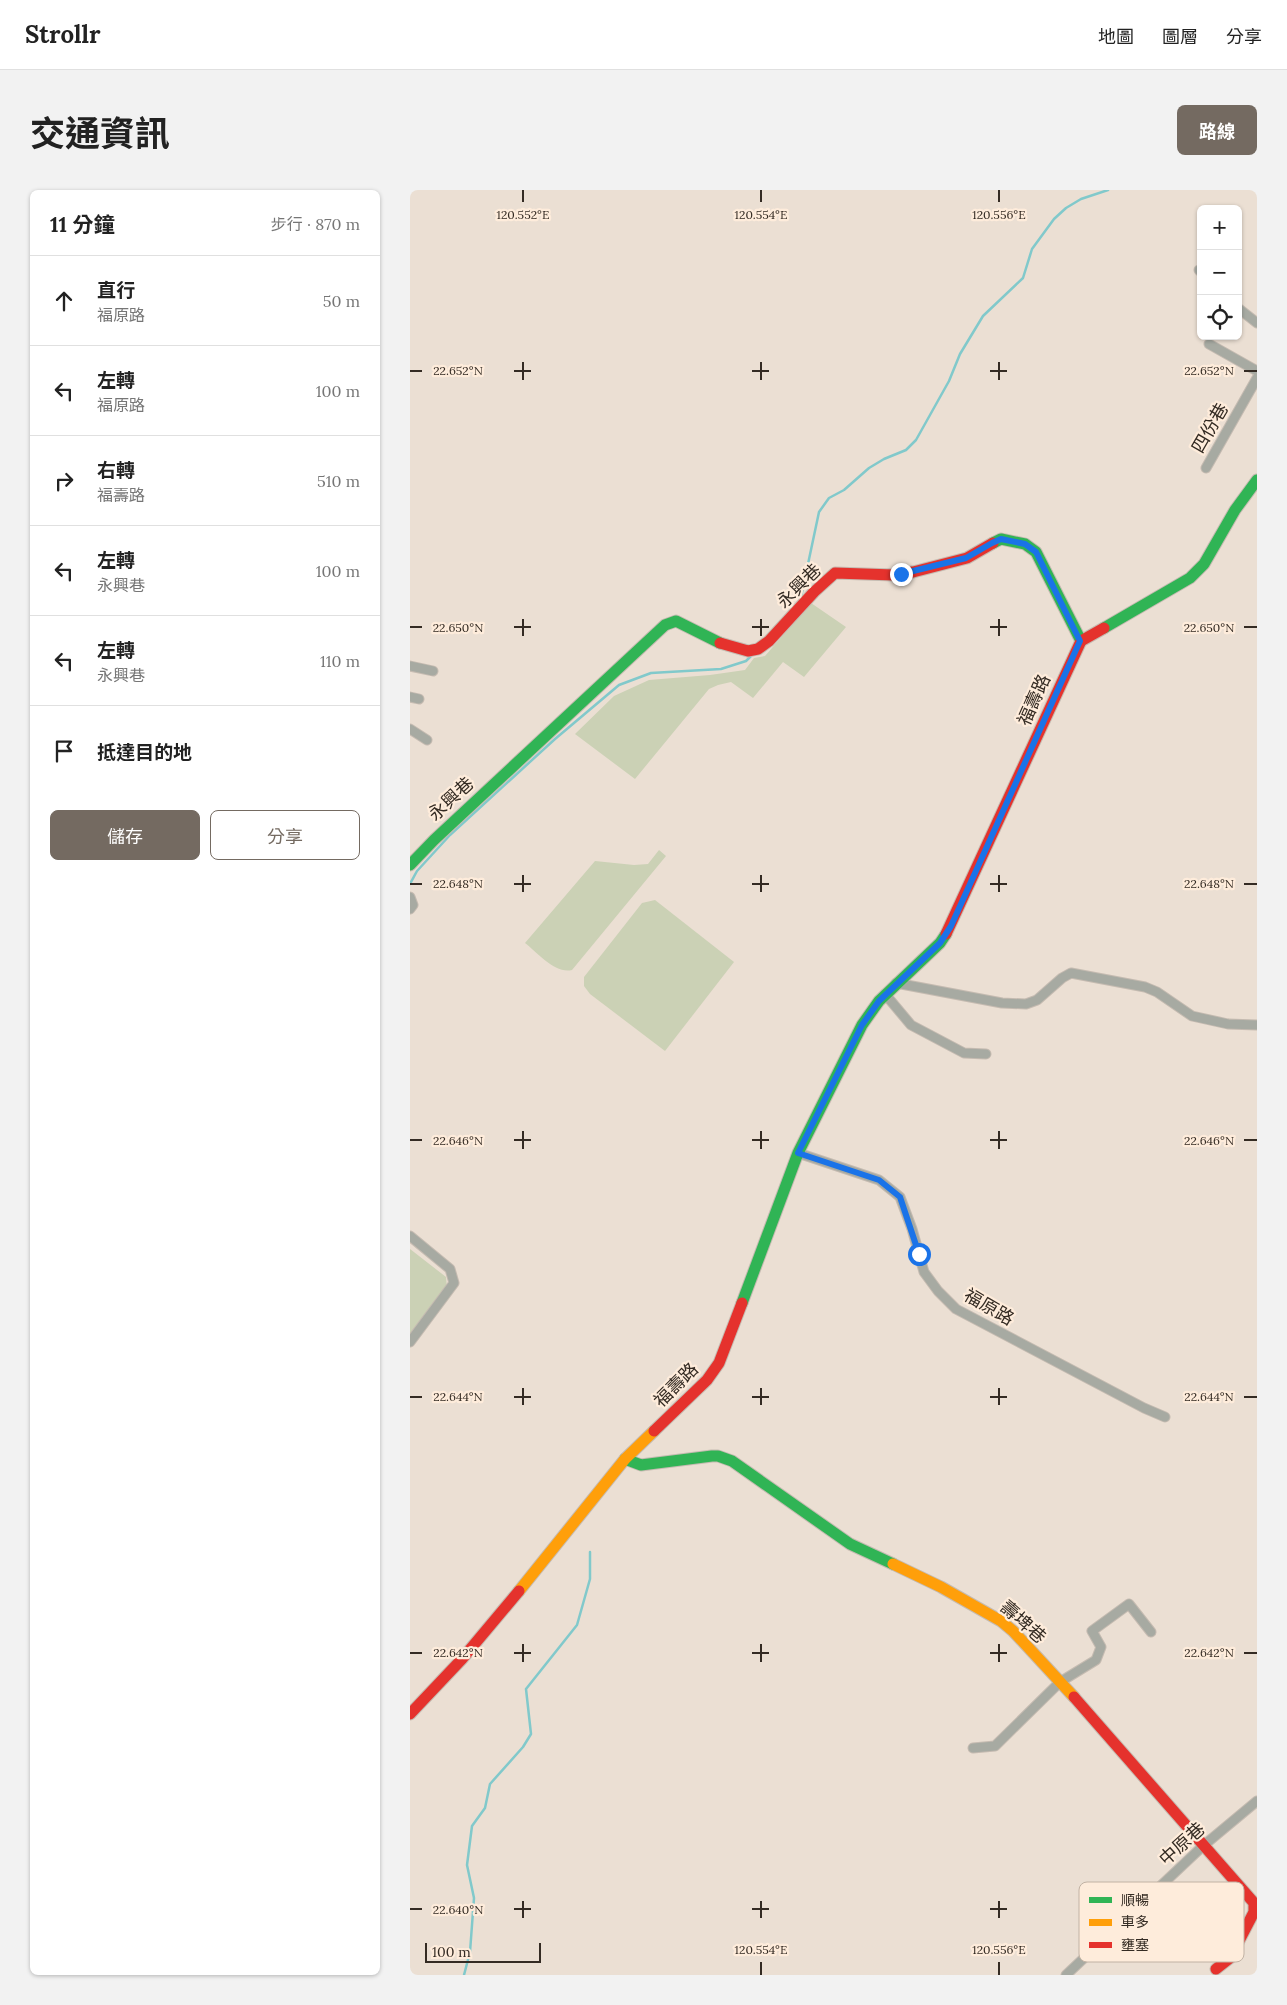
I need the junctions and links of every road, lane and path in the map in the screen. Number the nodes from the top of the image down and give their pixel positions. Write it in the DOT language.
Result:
graph roads {
  1 [pos="1242,311"];
  2 [pos="1257,323"];
  3 [pos="1209,344"];
  4 [pos="1257,370"];
  5 [pos="1257,378"];
  6 [pos="1206,468"];
  7 [pos="1257,480"];
  8 [pos="1080,641"];
  9 [pos="410,666"];
  10 [pos="433,671"];
  11 [pos="410,729"];
  12 [pos="427,740"];
  13 [pos="410,865"];
  14 [pos="896,983"];
  15 [pos="886,994"];
  16 [pos="1257,1025"];
  17 [pos="986,1054"];
  18 [pos="798,1153"];
  19 [pos="410,1236"];
  20 [pos="410,1342"];
  21 [pos="1165,1417"];
  22 [pos="625,1459"];
  23 [pos="1151,1632"];
  24 [pos="1060,1682"];
  25 [pos="410,1714"];
  26 [pos="973,1748"];
  27 [pos="1257,1801"];
  28 [pos="1203,1846"];
  29 [pos="1165,1882"];
  30 [pos="1235,1882"];
  31 [pos="1244,1892"];
  32 [pos="1244,1931"];
  33 [pos="1080,1962"];
  34 [pos="1225,1962"];
  35 [pos="1216,1969"];
  36 [pos="1066,1975"];
  1 -- 2 [label="street"];
  3 -- 4 [label="street"];
  5 -- 6 [label="street, 四份巷"];
  7 -- 8 [label="street"];
  8 -- 13 [label="street, 永興巷"];
  8 -- 14 [label="street, 福壽路"];
  9 -- 10 [label="street"];
  11 -- 12 [label="street"];
  14 -- 15 [label="street, 福壽路"];
  14 -- 16 [label="street"];
  15 -- 17 [label="street"];
  15 -- 18 [label="street, 福壽路"];
  18 -- 21 [label="street, 福原路"];
  18 -- 22 [label="street, 福壽路"];
  19 -- 20 [label="street"];
  22 -- 24 [label="street, 壽埤巷"];
  22 -- 25 [label="street, 福壽路"];
  23 -- 24 [label="street"];
  24 -- 26 [label="street"];
  24 -- 28 [label="street, 壽埤巷"];
  27 -- 28 [label="street, 中原巷"];
  28 -- 29 [label="street, 中原巷"];
  28 -- 30 [label="street, 壽埤巷"];
  31 -- 32 [label="street, 壽埤巷"];
  33 -- 36 [label="street, 中原巷"];
  34 -- 35 [label="street, 壽埤巷"];
}
